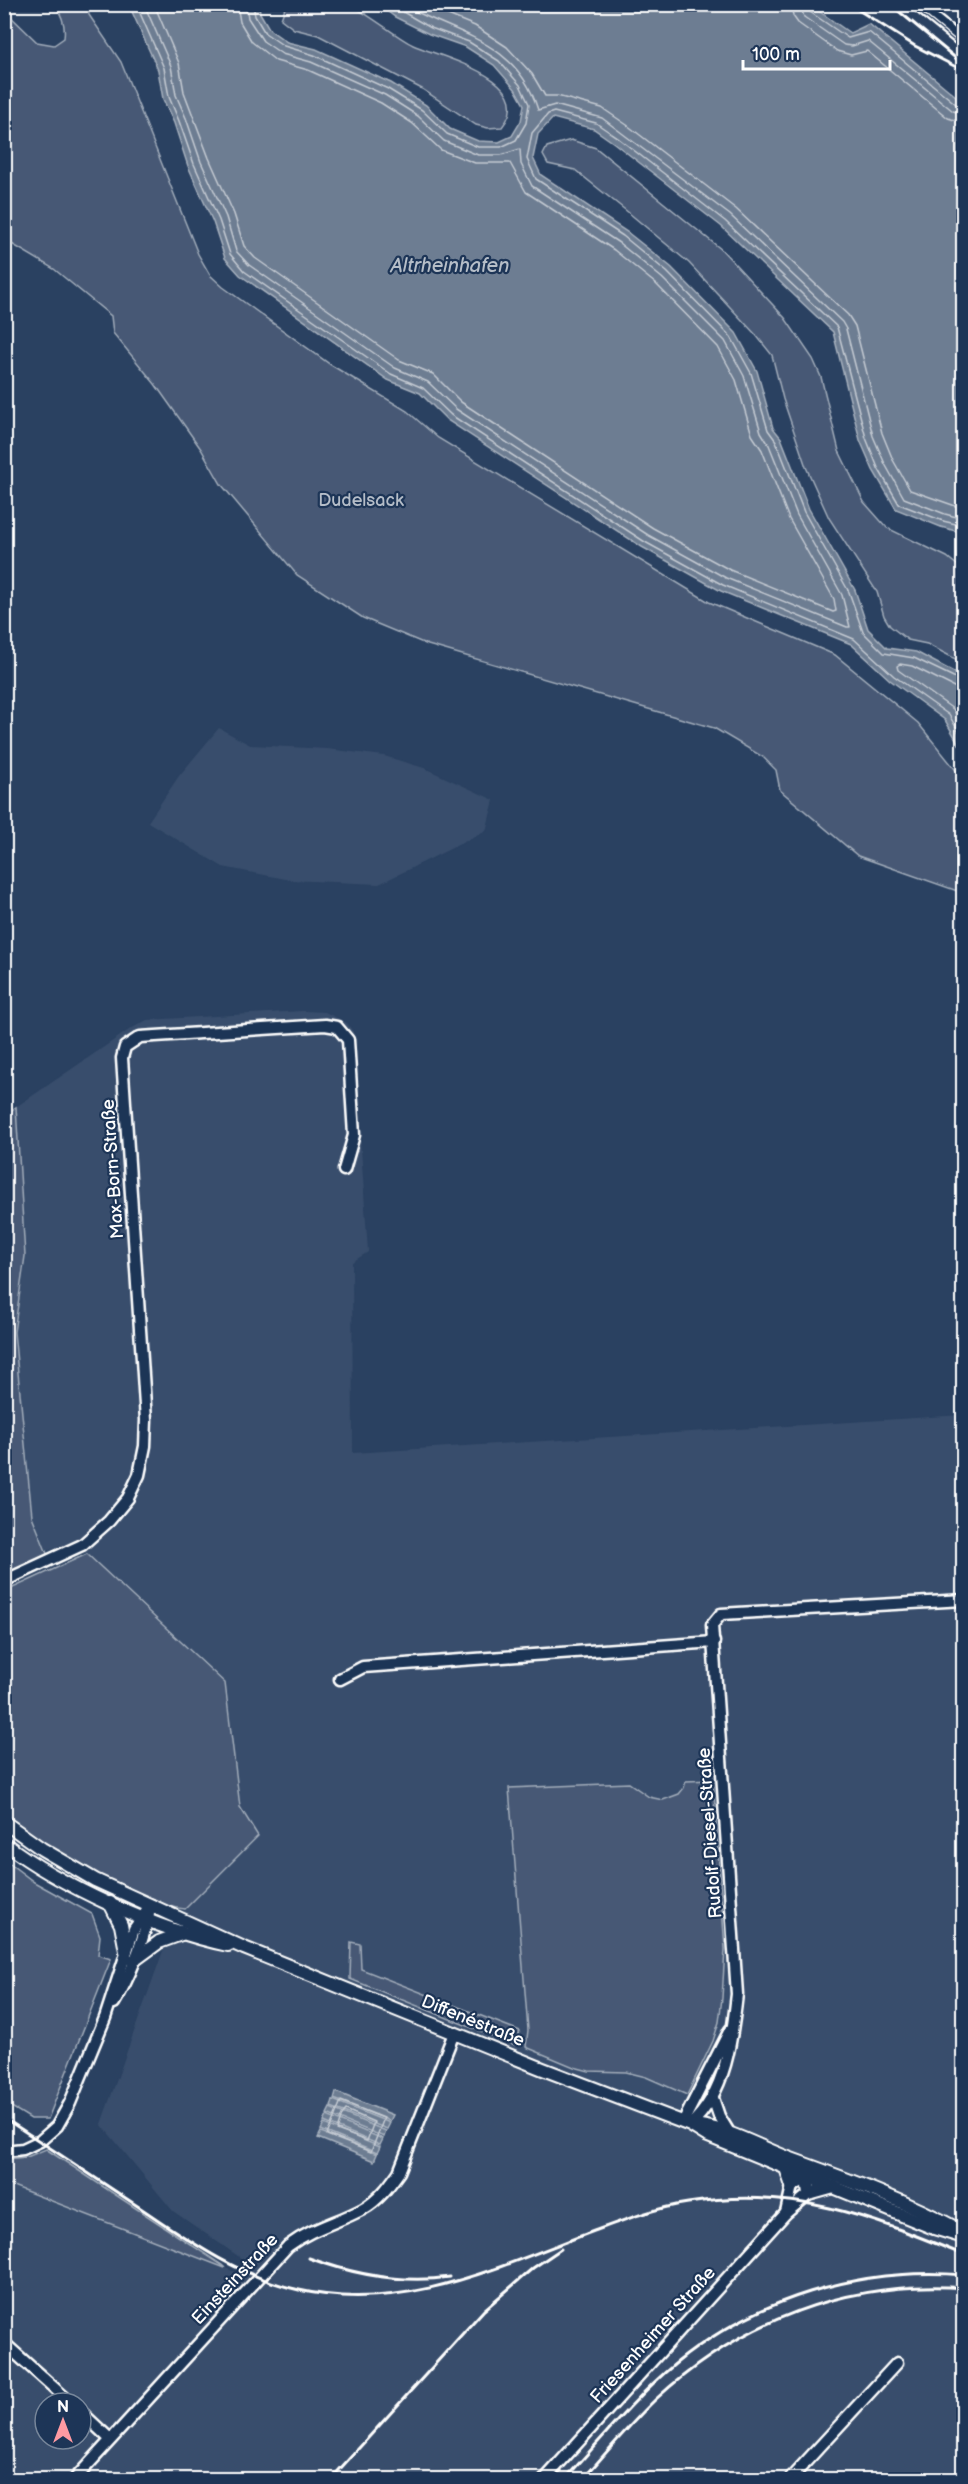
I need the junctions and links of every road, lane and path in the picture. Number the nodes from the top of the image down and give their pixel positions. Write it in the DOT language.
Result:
graph roads {
  1 [pos="916,4"];
  2 [pos="963,43"];
  3 [pos="344,1170"];
  4 [pos="4,1581"];
  5 [pos="963,1600"];
  6 [pos="714,1642"];
  7 [pos="340,1679"];
  8 [pos="4,1822"];
  9 [pos="4,1843"];
  10 [pos="110,1903"];
  11 [pos="150,1905"];
  12 [pos="145,1918"];
  13 [pos="182,1934"];
  14 [pos="244,1948"];
  15 [pos="129,1956"];
  16 [pos="734,2021"];
  17 [pos="454,2033"];
  18 [pos="712,2095"];
  19 [pos="687,2124"];
  20 [pos="730,2134"];
  21 [pos="4,2151"];
  22 [pos="786,2168"];
  23 [pos="806,2170"];
  24 [pos="792,2187"];
  25 [pos="834,2187"];
  26 [pos="809,2194"];
  27 [pos="786,2213"];
  28 [pos="963,2232"];
  29 [pos="963,2237"];
  30 [pos="4,2343"];
  31 [pos="897,2363"];
  32 [pos="58,2391"];
  33 [pos="93,2423"];
  34 [pos="110,2439"];
  35 [pos="74,2480"];
  36 [pos="544,2480"];
  37 [pos="789,2480"];
  1 -- 2 [label="street"];
  3 -- 4 [label="street, Max-Born-Straße"];
  5 -- 6 [label="street, Rudolf-Diesel-Straße"];
  6 -- 7 [label="street"];
  6 -- 16 [label="street, Rudolf-Diesel-Straße"];
  8 -- 11 [label="main road, Diffenéstraße"];
  9 -- 10 [label="main road, Diffenéstraße"];
  10 -- 12 [label="main road, Diffenéstraße"];
  10 -- 15 [label="main road"];
  11 -- 12 [label="street"];
  11 -- 14 [label="main road, Diffenéstraße"];
  12 -- 13 [label="main road, Diffenéstraße"];
  12 -- 15 [label="street"];
  13 -- 14 [label="main road, Diffenéstraße"];
  13 -- 15 [label="main road"];
  14 -- 17 [label="main road, Diffenéstraße"];
  15 -- 21 [label="street"];
  16 -- 18 [label="street, Rudolf-Diesel-Straße"];
  16 -- 19 [label="street, Rudolf-Diesel-Straße"];
  17 -- 19 [label="main road, Diffenéstraße"];
  17 -- 34 [label="street, Einsteinstraße"];
  18 -- 19 [label="street, Rudolf-Diesel-Straße"];
  18 -- 20 [label="street"];
  19 -- 20 [label="main road, Diffenéstraße"];
  19 -- 22 [label="main road, Diffenéstraße"];
  20 -- 23 [label="main road, Diffenéstraße"];
  22 -- 23 [label="main road, Diffenéstraße"];
  22 -- 24 [label="main road"];
  23 -- 24 [label="main road"];
  23 -- 25 [label="main road, Diffenéstraße"];
  23 -- 26 [label="main road"];
  23 -- 28 [label="main road"];
  24 -- 27 [label="street, Friesenheimer Straße"];
  25 -- 26 [label="main road"];
  25 -- 29 [label="main road, Diffenéstraße"];
  26 -- 27 [label="street, Friesenheimer Straße"];
  27 -- 36 [label="street, Friesenheimer Straße"];
  30 -- 32 [label="street"];
  31 -- 37 [label="street"];
  33 -- 34 [label="street"];
  34 -- 35 [label="street, Einsteinstraße"];
}
